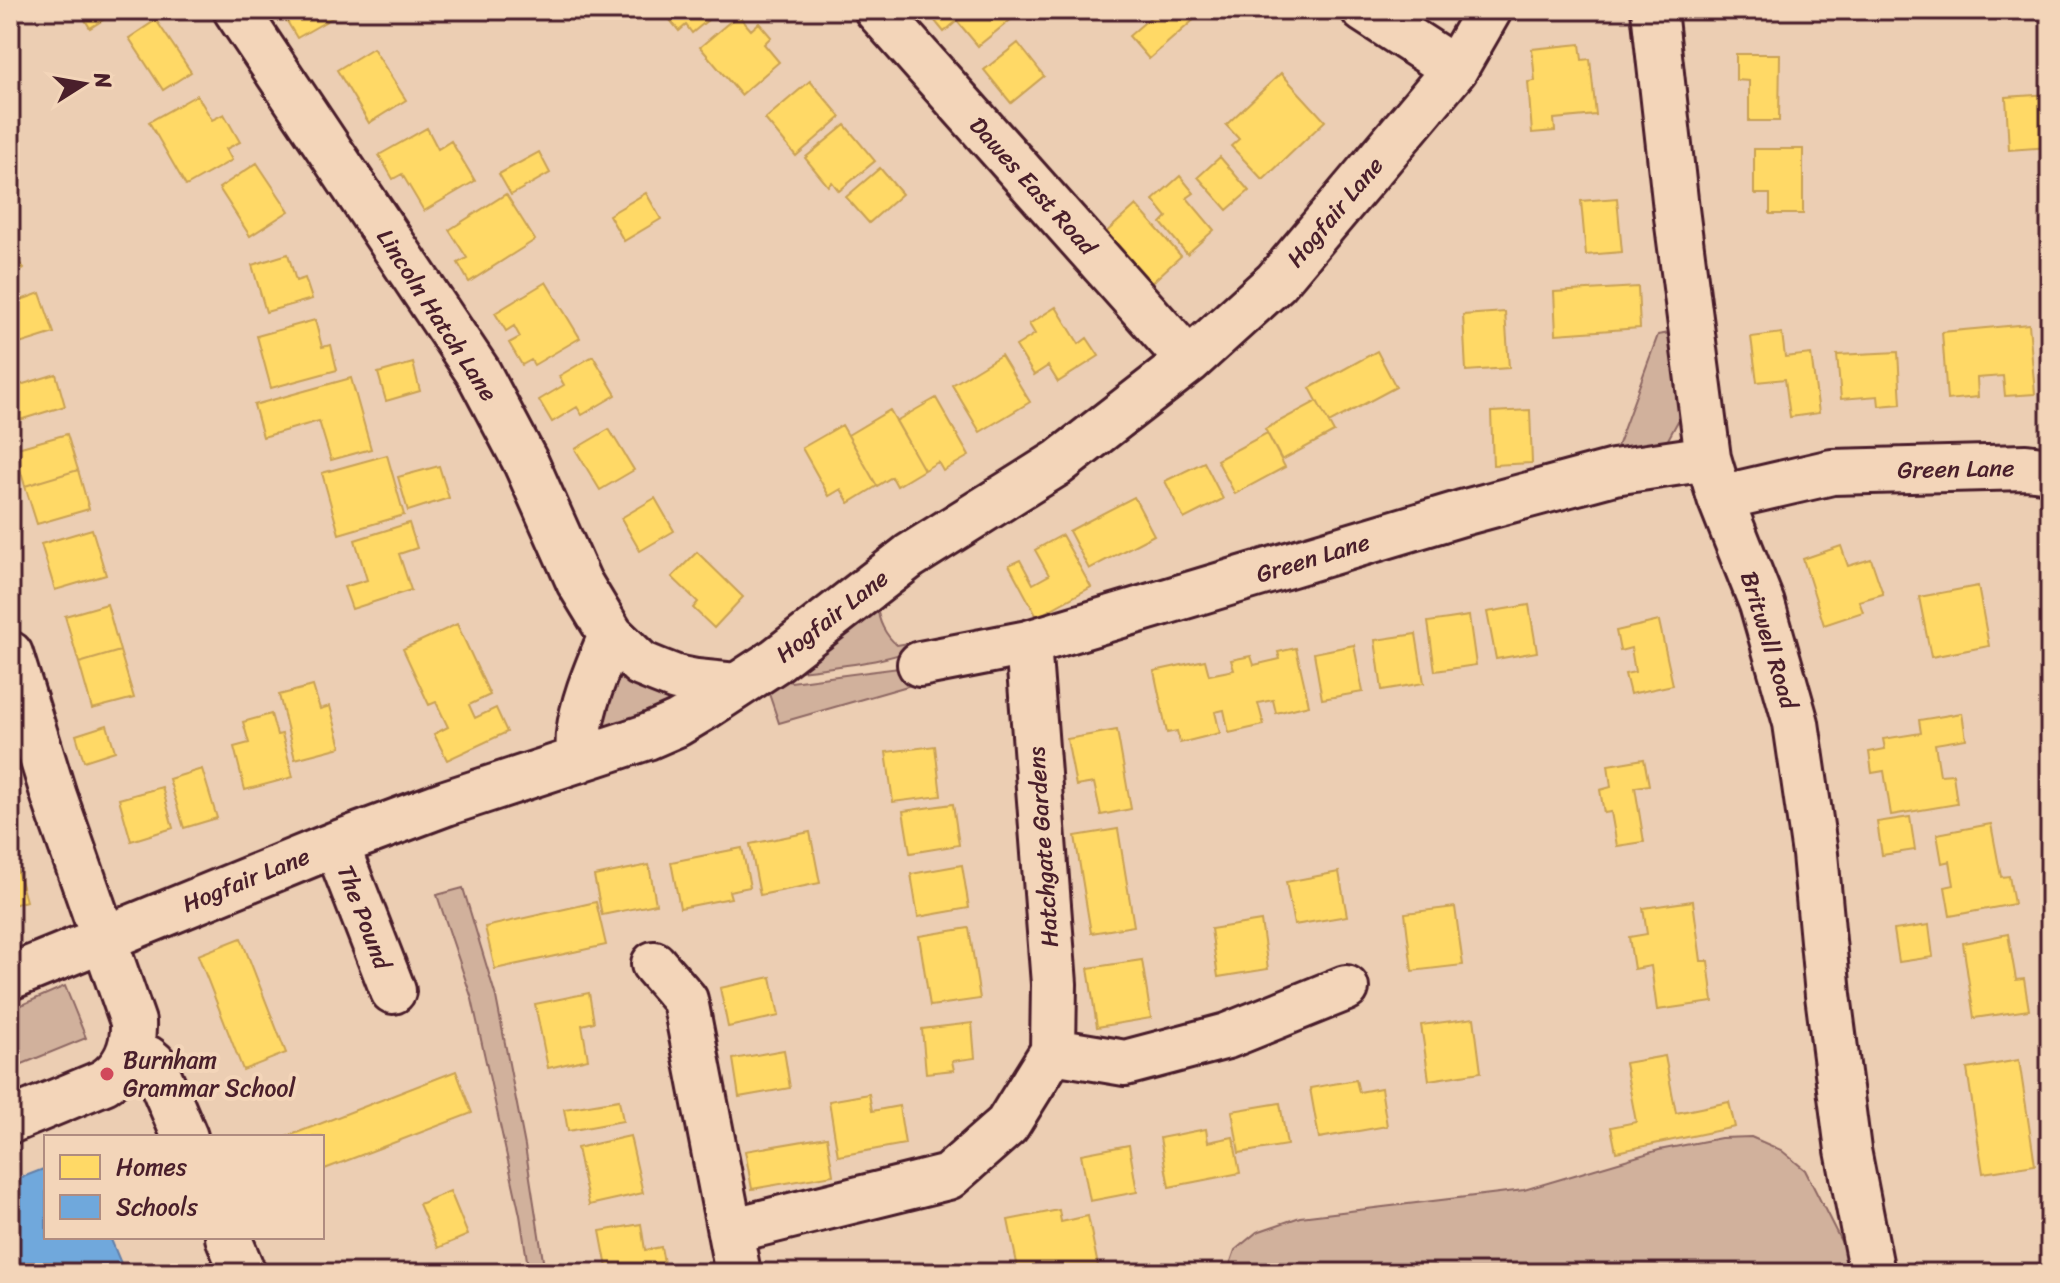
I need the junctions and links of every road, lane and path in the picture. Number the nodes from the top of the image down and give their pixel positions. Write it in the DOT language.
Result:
graph roads {
  1 [pos="236,10"];
  2 [pos="877,10"];
  3 [pos="1364,10"];
  4 [pos="1489,10"];
  5 [pos="1654,10"];
  6 [pos="1455,69"];
  7 [pos="1189,361"];
  8 [pos="2050,470"];
  9 [pos="1714,478"];
  10 [pos="611,635"];
  11 [pos="1028,643"];
  12 [pos="10,654"];
  13 [pos="920,664"];
  14 [pos="736,686"];
  15 [pos="579,760"];
  16 [pos="336,844"];
  17 [pos="105,938"];
  18 [pos="654,964"];
  19 [pos="10,977"];
  20 [pos="1346,988"];
  21 [pos="393,991"];
  22 [pos="130,1051"];
  23 [pos="1053,1051"];
  24 [pos="10,1121"];
  25 [pos="184,1135"];
  26 [pos="229,1239"];
  27 [pos="734,1252"];
  28 [pos="243,1273"];
  29 [pos="1872,1273"];
  1 -- 10 [label="street, Lincoln Hatch Lane"];
  2 -- 7 [label="street, Dawes East Road"];
  3 -- 6 [label="street"];
  4 -- 6 [label="street, Hogfair Lane"];
  5 -- 9 [label="street, Britwell Road"];
  6 -- 7 [label="street, Hogfair Lane"];
  7 -- 14 [label="street, Hogfair Lane"];
  8 -- 9 [label="street, Green Lane"];
  9 -- 11 [label="street, Green Lane"];
  9 -- 29 [label="street, Britwell Road"];
  10 -- 14 [label="street, Lincoln Hatch Lane"];
  10 -- 15 [label="street"];
  11 -- 13 [label="street, Green Lane"];
  11 -- 23 [label="street, Hatchgate Gardens"];
  12 -- 17 [label="street"];
  14 -- 15 [label="street, Hogfair Lane"];
  15 -- 16 [label="street, Hogfair Lane"];
  16 -- 17 [label="street, Hogfair Lane"];
  16 -- 21 [label="street, The Pound"];
  17 -- 19 [label="street, Hogfair Lane"];
  17 -- 22 [label="street"];
  18 -- 27 [label="street"];
  20 -- 23 [label="street"];
  22 -- 24 [label="street"];
  22 -- 25 [label="street"];
  23 -- 27 [label="street"];
  26 -- 28 [label="street"];
}
